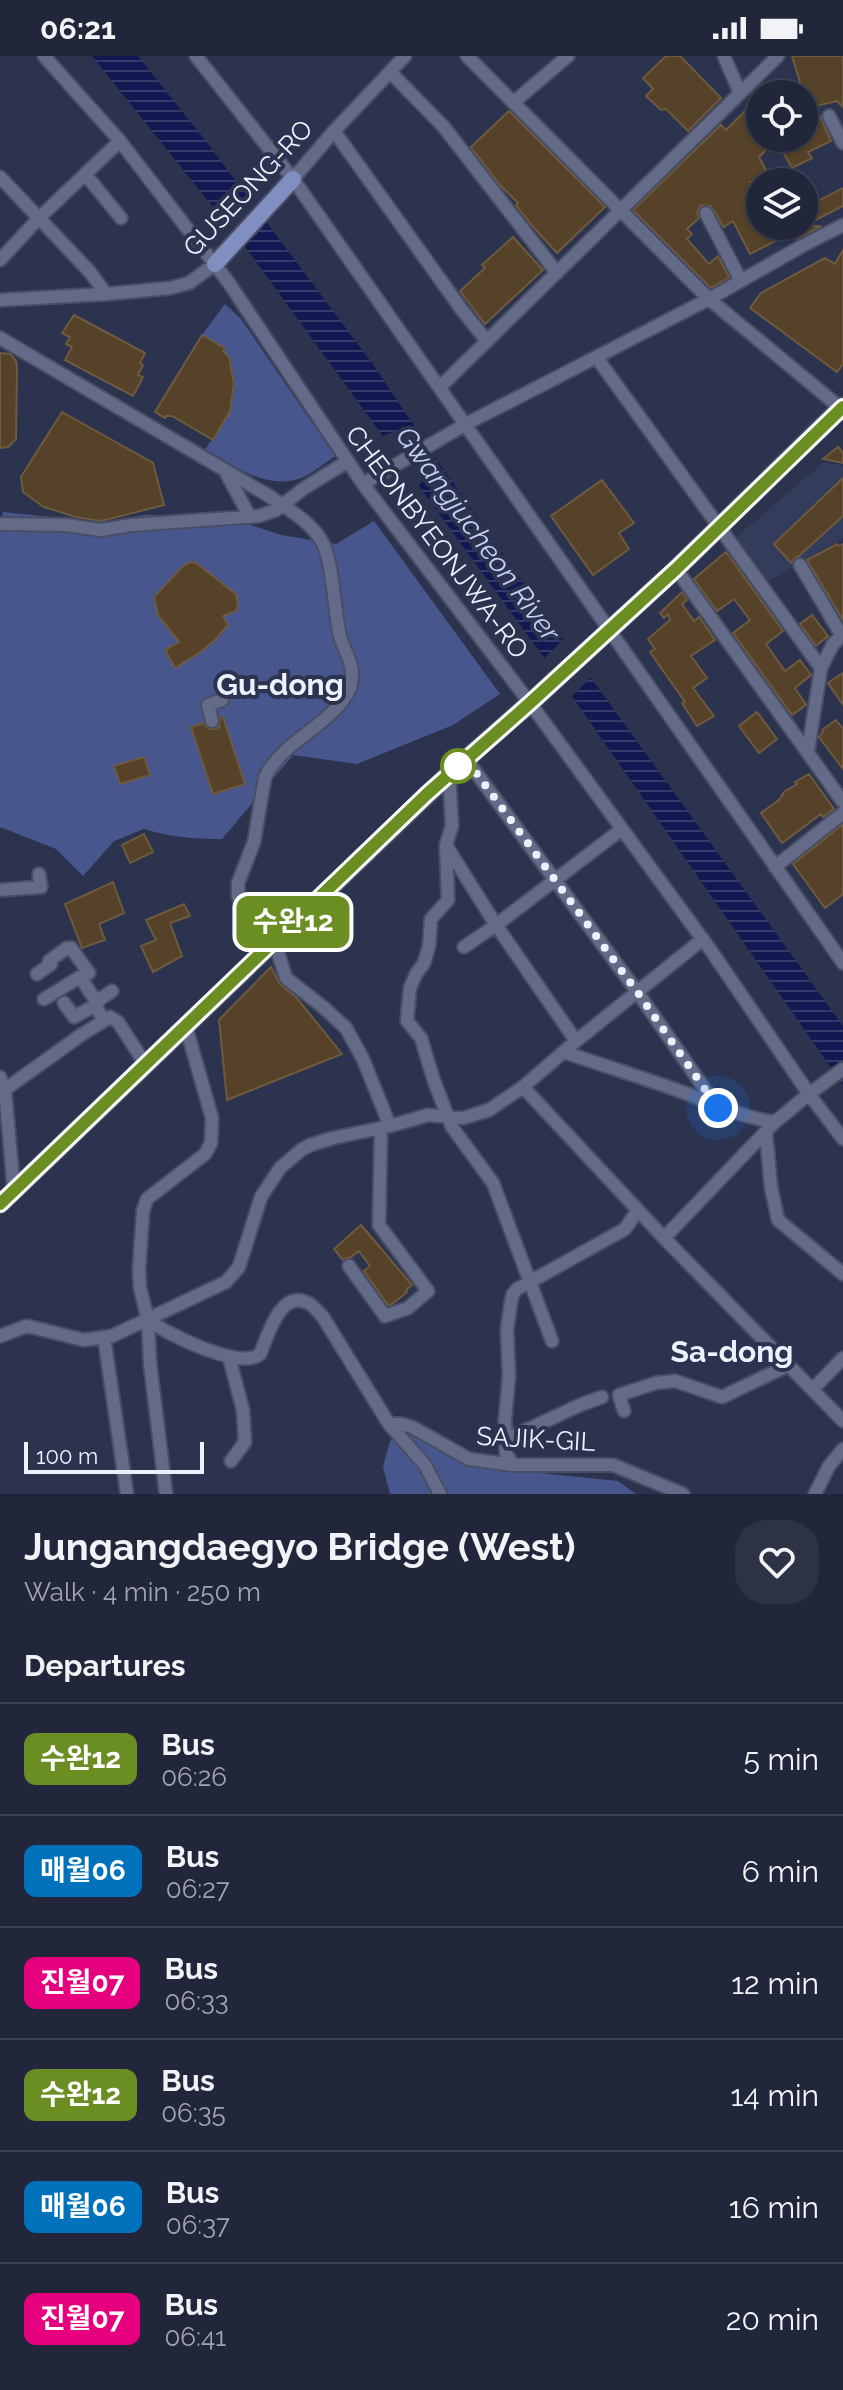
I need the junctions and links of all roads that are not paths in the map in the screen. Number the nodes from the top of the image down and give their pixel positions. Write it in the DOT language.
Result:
graph roads {
  1 [pos="44,56"];
  2 [pos="196,56"];
  3 [pos="405,56"];
  4 [pos="467,56"];
  5 [pos="568,56"];
  6 [pos="724,56"];
  7 [pos="778,56"];
  8 [pos="390,72"];
  9 [pos="740,93"];
  10 [pos="514,102"];
  11 [pos="829,116"];
  12 [pos="334,131"];
  13 [pos="120,141"];
  14 [pos="843,143"];
  15 [pos="85,174"];
  16 [pos="0,177"];
  17 [pos="293,179"];
  18 [pos="622,210"];
  19 [pos="706,213"];
  20 [pos="39,218"];
  21 [pos="121,218"];
  22 [pos="843,225"];
  23 [pos="0,260"];
  24 [pos="215,264"];
  25 [pos="557,273"];
  26 [pos="741,281"];
  27 [pos="106,294"];
  28 [pos="709,299"];
  29 [pos="0,300"];
  30 [pos="0,338"];
  31 [pos="486,340"];
  32 [pos="597,358"];
  33 [pos="440,387"];
  34 [pos="842,408"];
  35 [pos="461,427"];
  36 [pos="348,461"];
  37 [pos="223,468"];
  38 [pos="363,484"];
  39 [pos="282,505"];
  40 [pos="250,517"];
  41 [pos="0,524"];
  42 [pos="718,528"];
  43 [pos="800,565"];
  44 [pos="676,569"];
  45 [pos="609,630"];
  46 [pos="842,636"];
  47 [pos="821,668"];
  48 [pos="222,700"];
  49 [pos="530,703"];
  50 [pos="212,721"];
  51 [pos="808,751"];
  52 [pos="466,759"];
  53 [pos="449,774"];
  54 [pos="843,802"];
  55 [pos="843,813"];
  56 [pos="622,829"];
  57 [pos="446,845"];
  58 [pos="775,867"];
  59 [pos="39,874"];
  60 [pos="555,880"];
  61 [pos="0,890"];
  62 [pos="496,925"];
  63 [pos="703,939"];
  64 [pos="274,940"];
  65 [pos="464,947"];
  66 [pos="843,963"];
  67 [pos="37,974"];
  68 [pos="80,977"];
  69 [pos="112,991"];
  70 [pos="638,993"];
  71 [pos="44,999"];
  72 [pos="64,1003"];
  73 [pos="95,1004"];
  74 [pos="107,1018"];
  75 [pos="186,1027"];
  76 [pos="576,1041"];
  77 [pos="564,1052"];
  78 [pos="146,1065"];
  79 [pos="843,1069"];
  80 [pos="0,1077"];
  81 [pos="523,1087"];
  82 [pos="3,1091"];
  83 [pos="809,1094"];
  84 [pos="718,1108"];
  85 [pos="447,1118"];
  86 [pos="775,1122"];
  87 [pos="386,1127"];
  88 [pos="766,1133"];
  89 [pos="843,1139"];
  90 [pos="14,1191"];
  91 [pos="0,1204"];
  92 [pos="638,1210"];
  93 [pos="664,1238"];
  94 [pos="349,1266"];
  95 [pos="843,1274"];
  96 [pos="531,1282"];
  97 [pos="148,1320"];
  98 [pos="0,1336"];
  99 [pos="104,1337"];
  100 [pos="552,1341"];
  101 [pos="229,1357"];
  102 [pos="843,1358"];
  103 [pos="789,1365"];
  104 [pos="813,1389"];
  105 [pos="602,1397"];
  106 [pos="624,1411"];
  107 [pos="843,1421"];
  108 [pos="389,1424"];
  109 [pos="507,1439"];
  110 [pos="843,1449"];
  111 [pos="231,1461"];
  112 [pos="513,1465"];
  113 [pos="127,1494"];
  114 [pos="166,1494"];
  115 [pos="440,1494"];
  116 [pos="683,1494"];
  117 [pos="815,1494"];
  1 -- 13 [label="street, CHEONBYEONJWA-RO"];
  2 -- 17 [label="street"];
  3 -- 8 [label="street, GUSEONG-RO"];
  4 -- 10 [label="street"];
  5 -- 10 [label="street"];
  6 -- 9 [label="street"];
  7 -- 9 [label="street"];
  8 -- 12 [label="street, GUSEONG-RO"];
  8 -- 25 [label="street"];
  9 -- 18 [label="street"];
  10 -- 18 [label="street"];
  11 -- 14 [label="street"];
  12 -- 17 [label="street, GUSEONG-RO"];
  12 -- 31 [label="street"];
  13 -- 15 [label="street"];
  13 -- 24 [label="street, CHEONBYEONJWA-RO"];
  15 -- 20 [label="street"];
  15 -- 21 [label="street"];
  16 -- 20 [label="street"];
  17 -- 24 [label="main road, GUSEONG-RO"];
  17 -- 33 [label="street"];
  18 -- 25 [label="street"];
  18 -- 28 [label="street"];
  19 -- 26 [label="street"];
  20 -- 23 [label="street"];
  20 -- 27 [label="street"];
  22 -- 26 [label="street"];
  24 -- 27 [label="street, GUSEONG-RO"];
  24 -- 36 [label="street, CHEONBYEONJWA-RO"];
  25 -- 31 [label="street"];
  26 -- 28 [label="street"];
  27 -- 29 [label="street, GUSEONG-RO"];
  28 -- 32 [label="street"];
  28 -- 34 [label="street"];
  30 -- 37 [label="street"];
  31 -- 33 [label="street"];
  32 -- 35 [label="street"];
  32 -- 42 [label="street"];
  33 -- 35 [label="street"];
  34 -- 42 [label="main road"];
  35 -- 38 [label="street"];
  35 -- 45 [label="street"];
  36 -- 38 [label="street, CHEONBYEONJWA-RO"];
  36 -- 39 [label="street"];
  37 -- 39 [label="street"];
  37 -- 40 [label="street"];
  38 -- 49 [label="street, CHEONBYEONJWA-RO"];
  39 -- 40 [label="street"];
  39 -- 64 [label="street"];
  40 -- 41 [label="street"];
  42 -- 44 [label="main road"];
  42 -- 47 [label="street"];
  43 -- 46 [label="street"];
  44 -- 45 [label="main road"];
  44 -- 51 [label="street"];
  45 -- 49 [label="main road"];
  45 -- 58 [label="street"];
  46 -- 47 [label="street"];
  47 -- 51 [label="street"];
  48 -- 50 [label="street"];
  49 -- 52 [label="main road"];
  49 -- 56 [label="street, CHEONBYEONJWA-RO"];
  51 -- 54 [label="street"];
  52 -- 53 [label="main road"];
  52 -- 60 [label="street"];
  53 -- 57 [label="street"];
  53 -- 64 [label="main road"];
  55 -- 58 [label="street"];
  56 -- 60 [label="street"];
  56 -- 63 [label="street, CHEONBYEONJWA-RO"];
  57 -- 62 [label="street"];
  57 -- 85 [label="street"];
  58 -- 66 [label="street"];
  59 -- 61 [label="street"];
  60 -- 62 [label="street"];
  60 -- 70 [label="street"];
  62 -- 65 [label="street"];
  62 -- 76 [label="street"];
  63 -- 70 [label="street"];
  63 -- 83 [label="street, CHEONBYEONJWA-RO"];
  64 -- 75 [label="main road"];
  64 -- 87 [label="street"];
  67 -- 68 [label="street"];
  68 -- 71 [label="street"];
  68 -- 73 [label="street"];
  69 -- 73 [label="street"];
  70 -- 76 [label="street"];
  70 -- 84 [label="street"];
  72 -- 73 [label="street"];
  73 -- 74 [label="street"];
  74 -- 78 [label="street"];
  74 -- 82 [label="street"];
  75 -- 78 [label="main road"];
  75 -- 97 [label="street"];
  76 -- 77 [label="street"];
  77 -- 81 [label="street"];
  77 -- 84 [label="street"];
  78 -- 90 [label="main road"];
  79 -- 83 [label="street"];
  80 -- 82 [label="street"];
  81 -- 85 [label="street"];
  81 -- 92 [label="street"];
  82 -- 90 [label="street"];
  83 -- 86 [label="street"];
  83 -- 89 [label="street, CHEONBYEONJWA-RO"];
  84 -- 86 [label="street"];
  85 -- 87 [label="street"];
  85 -- 96 [label="street"];
  86 -- 88 [label="street"];
  87 -- 94 [label="street"];
  87 -- 97 [label="street"];
  88 -- 93 [label="street"];
  88 -- 95 [label="street"];
  90 -- 91 [label="main road"];
  92 -- 93 [label="street"];
  92 -- 96 [label="street"];
  93 -- 103 [label="street"];
  96 -- 100 [label="street"];
  96 -- 109 [label="street"];
  97 -- 99 [label="street"];
  97 -- 101 [label="street"];
  97 -- 114 [label="street"];
  98 -- 99 [label="street"];
  99 -- 113 [label="street"];
  101 -- 108 [label="street"];
  101 -- 111 [label="street"];
  102 -- 104 [label="street"];
  103 -- 104 [label="street"];
  103 -- 106 [label="street"];
  104 -- 107 [label="street"];
  105 -- 109 [label="street"];
  108 -- 112 [label="street, SAJIK-GIL"];
  108 -- 115 [label="street"];
  109 -- 112 [label="street"];
  110 -- 117 [label="street"];
  112 -- 116 [label="street, SAJIK-GIL"];
}
